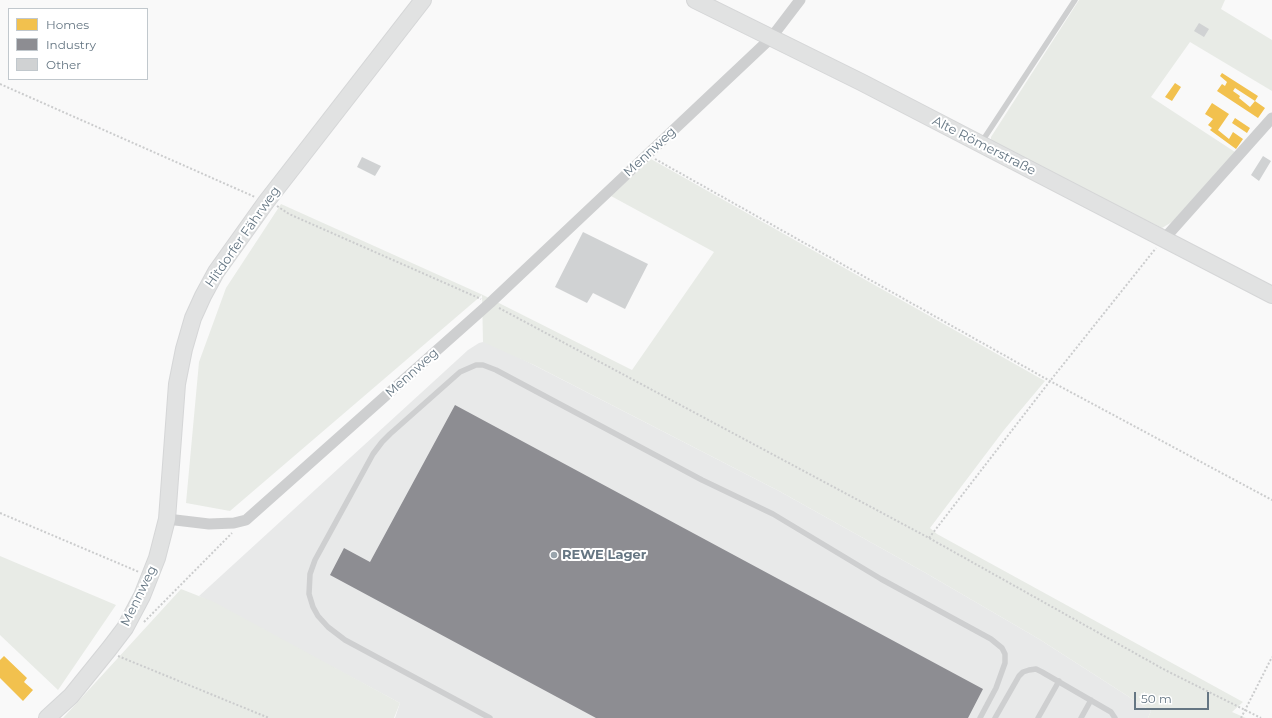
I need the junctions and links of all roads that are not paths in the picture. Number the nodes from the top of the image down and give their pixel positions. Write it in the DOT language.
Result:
graph roads {
  1 [pos="422,0"];
  2 [pos="695,0"];
  3 [pos="800,0"];
  4 [pos="1075,0"];
  5 [pos="771,38"];
  6 [pos="1272,118"];
  7 [pos="980,144"];
  8 [pos="1164,239"];
  9 [pos="1272,295"];
  10 [pos="167,519"];
  11 [pos="1059,681"];
  12 [pos="1091,700"];
  13 [pos="47,718"];
  14 [pos="490,718"];
  15 [pos="980,718"];
  16 [pos="995,718"];
  17 [pos="1038,718"];
  18 [pos="1081,718"];
  19 [pos="1114,718"];
  1 -- 10 [label="street, Hitdorfer Fährweg"];
  2 -- 5 [label="street, Alte Römerstraße"];
  3 -- 5 [label="street, Mennweg"];
  4 -- 7 [label="lane"];
  5 -- 7 [label="street, Alte Römerstraße"];
  5 -- 10 [label="street, Mennweg"];
  6 -- 8 [label="street"];
  7 -- 8 [label="street, Alte Römerstraße"];
  8 -- 9 [label="street, Alte Römerstraße"];
  10 -- 13 [label="street, Mennweg"];
  11 -- 12 [label="lane"];
  11 -- 16 [label="lane"];
  11 -- 17 [label="lane"];
  12 -- 18 [label="lane"];
  12 -- 19 [label="lane"];
  14 -- 15 [label="lane"];
}
